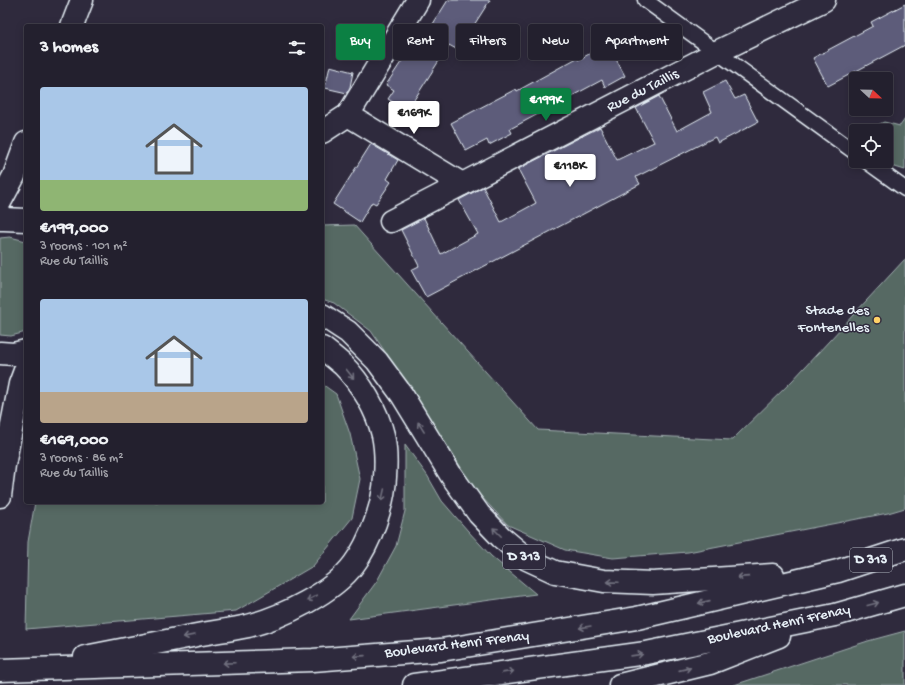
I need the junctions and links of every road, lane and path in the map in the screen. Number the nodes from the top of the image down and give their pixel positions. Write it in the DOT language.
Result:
graph roads {
  1 [pos="82,0"];
  2 [pos="418,0"];
  3 [pos="645,0"];
  4 [pos="824,0"];
  5 [pos="73,24"];
  6 [pos="717,52"];
  7 [pos="348,115"];
  8 [pos="324,131"];
  9 [pos="24,148"];
  10 [pos="849,149"];
  11 [pos="876,168"];
  12 [pos="462,184"];
  13 [pos="905,189"];
  14 [pos="0,202"];
  15 [pos="0,220"];
  16 [pos="24,220"];
  17 [pos="391,221"];
  18 [pos="324,316"];
  19 [pos="324,350"];
  20 [pos="24,352"];
  21 [pos="0,353"];
  22 [pos="24,373"];
  23 [pos="0,496"];
  24 [pos="905,550"];
  25 [pos="838,571"];
  26 [pos="905,596"];
  27 [pos="835,615"];
  28 [pos="10,670"];
  29 [pos="414,685"];
  30 [pos="620,685"];
  1 -- 5 [label="main road"];
  2 -- 7 [label="main road"];
  3 -- 6 [label="lane"];
  4 -- 6 [label="main road, Rue du Taillis"];
  6 -- 10 [label="lane"];
  6 -- 12 [label="main road, Rue du Taillis"];
  7 -- 8 [label="main road"];
  7 -- 12 [label="main road"];
  9 -- 14 [label="main road"];
  11 -- 13 [label="lane"];
  12 -- 17 [label="main road, Rue du Taillis"];
  15 -- 16 [label="main road"];
  25 -- 18 [label="main road, D 313, one-way"];
  19 -- 28 [label="main road, D 313, one-way"];
  20 -- 21 [label="main road"];
  22 -- 23 [label="main road"];
  24 -- 25 [label="main road, Boulevard Henri Frenay / D 313"];
  25 -- 28 [label="main road, Boulevard Henri Frenay / D 313, one-way"];
  27 -- 26 [label="main road, Boulevard Henri Frenay, one-way"];
  29 -- 27 [label="main road, Boulevard Henri Frenay, one-way"];
  30 -- 27 [label="main road, one-way"];
}
